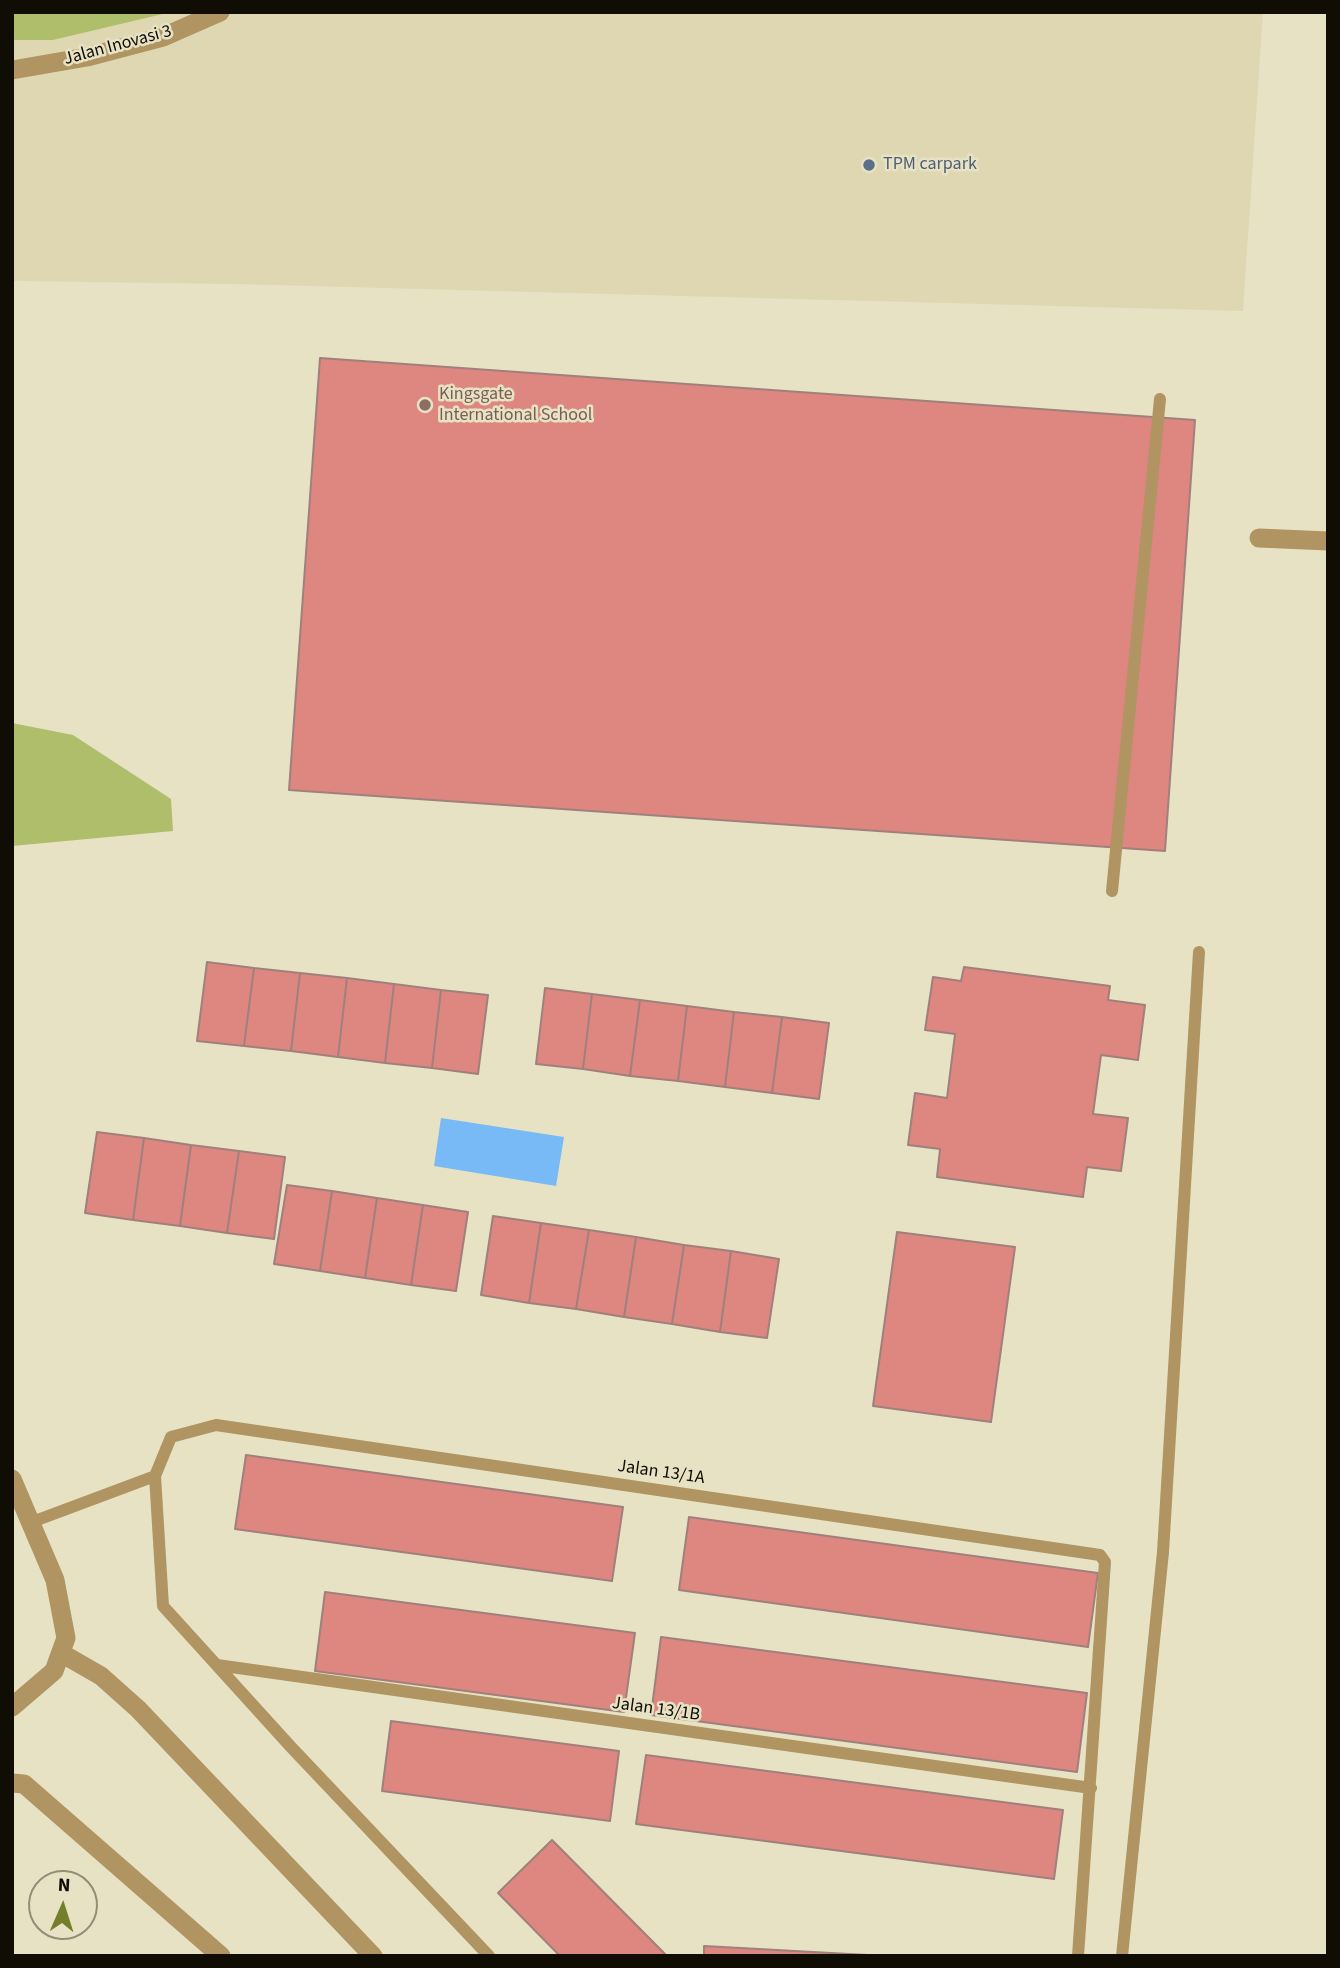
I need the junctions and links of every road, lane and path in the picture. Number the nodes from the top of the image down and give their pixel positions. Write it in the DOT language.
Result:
graph roads {
  1 [pos="220,12"];
  2 [pos="12,70"];
  3 [pos="1160,399"];
  4 [pos="1259,538"];
  5 [pos="1328,541"];
  6 [pos="1112,891"];
  7 [pos="1199,951"];
  8 [pos="155,1476"];
  9 [pos="12,1479"];
  10 [pos="32,1522"];
  11 [pos="61,1653"];
  12 [pos="217,1665"];
  13 [pos="12,1707"];
  14 [pos="12,1783"];
  15 [pos="1091,1788"];
  16 [pos="221,1956"];
  17 [pos="373,1956"];
  18 [pos="489,1956"];
  19 [pos="1078,1956"];
  20 [pos="1122,1956"];
  1 -- 2 [label="street, Jalan Inovasi 3"];
  3 -- 6 [label="lane"];
  4 -- 5 [label="street"];
  7 -- 20 [label="lane"];
  8 -- 10 [label="lane"];
  8 -- 12 [label="lane"];
  8 -- 15 [label="lane, Jalan 13/1A"];
  9 -- 10 [label="street"];
  10 -- 11 [label="street"];
  11 -- 13 [label="street"];
  11 -- 17 [label="street"];
  12 -- 15 [label="lane, Jalan 13/1B"];
  12 -- 18 [label="lane"];
  14 -- 16 [label="street"];
  15 -- 19 [label="lane"];
}
